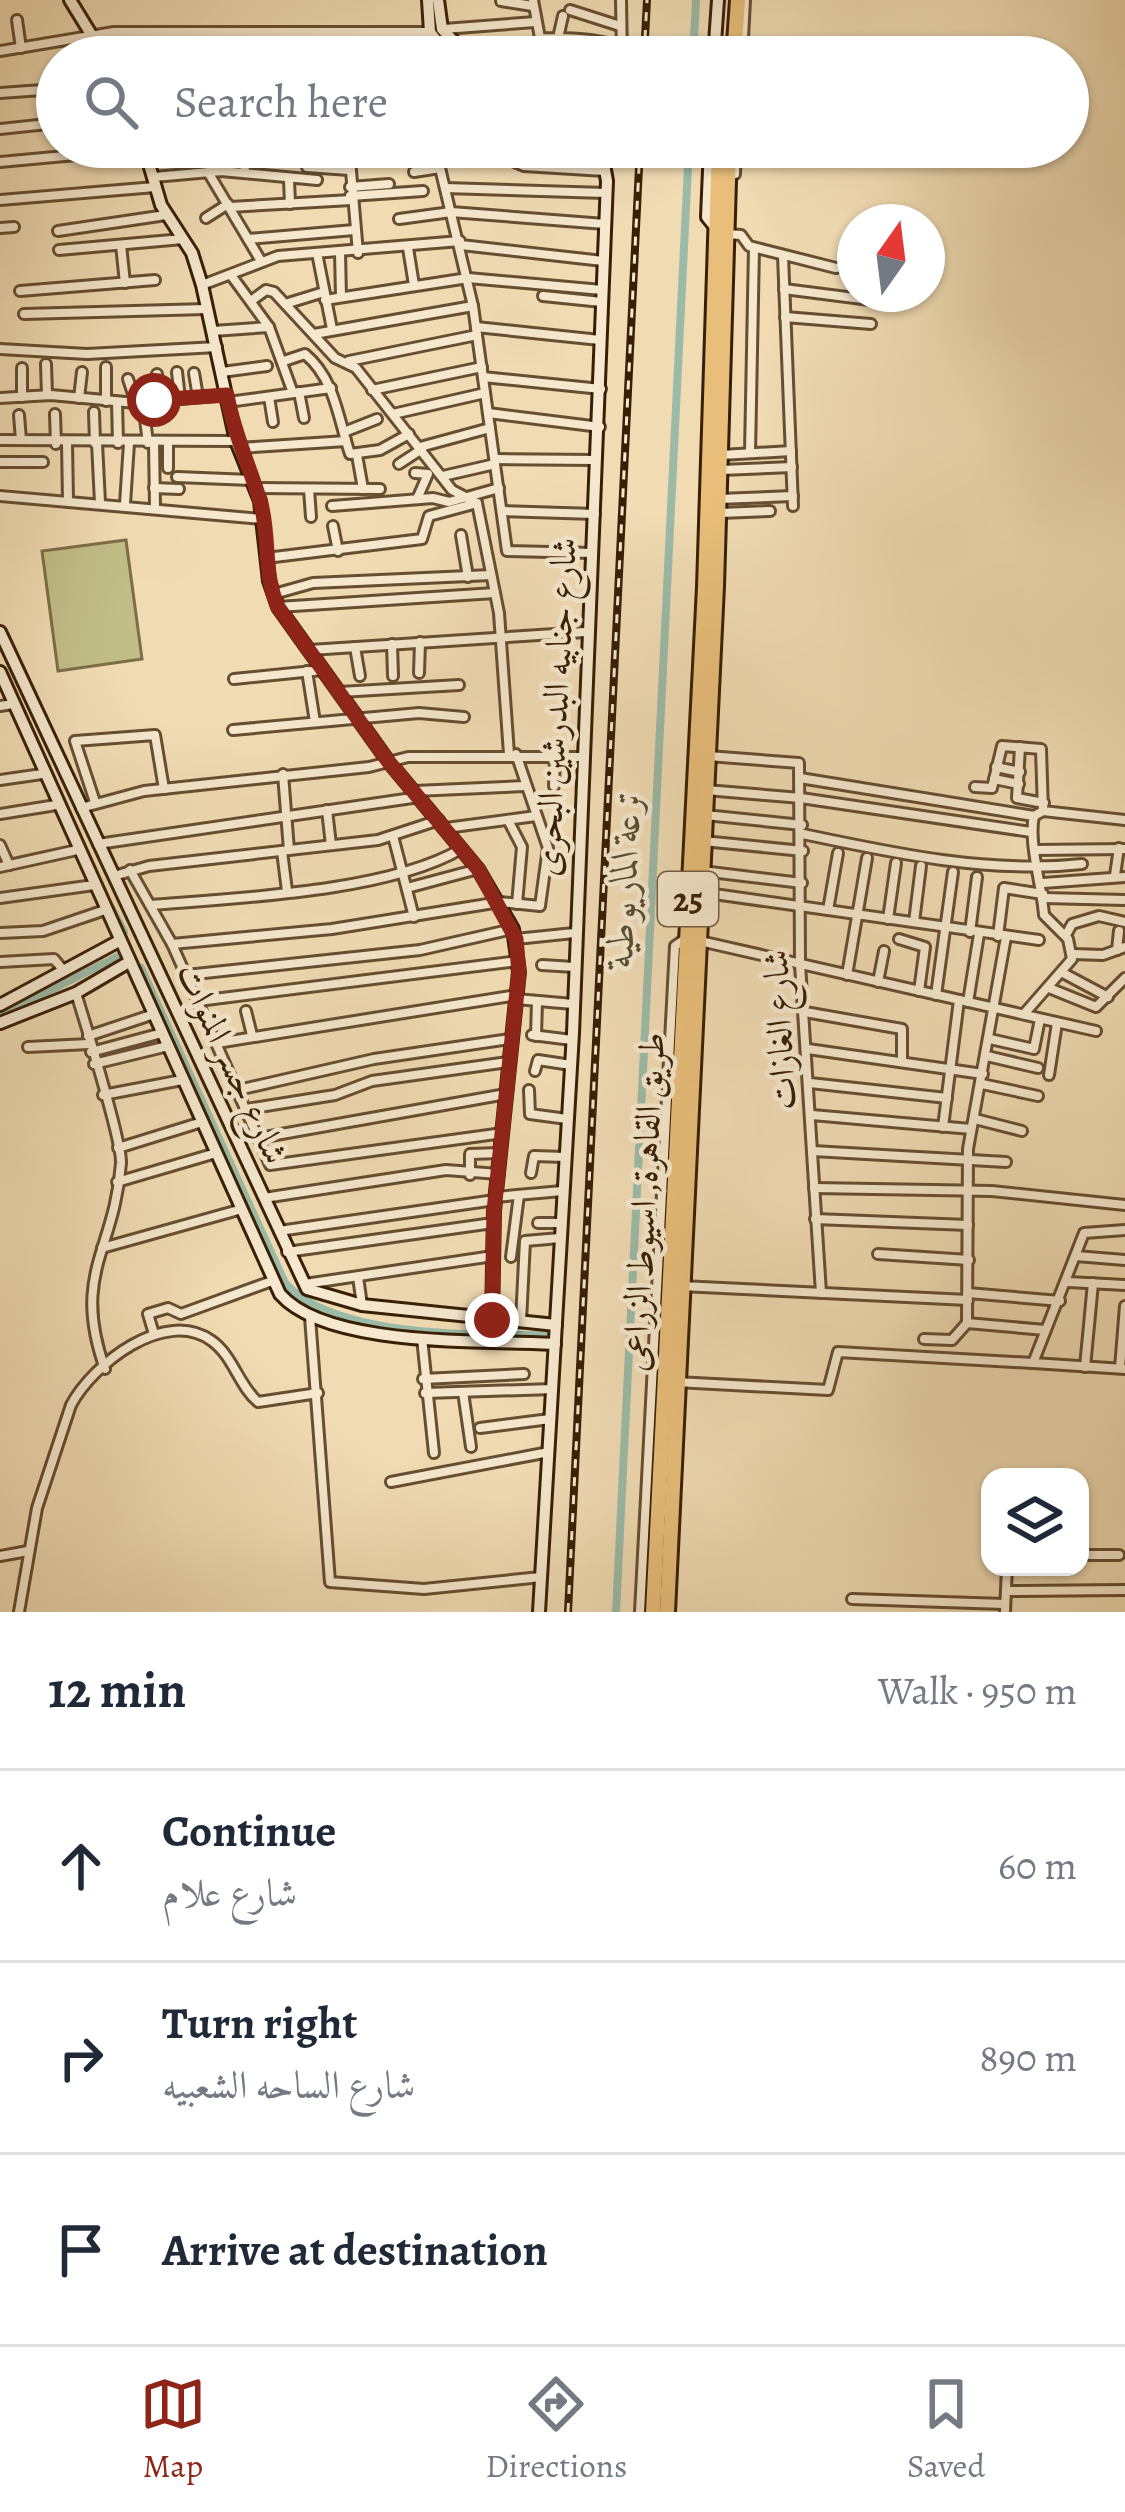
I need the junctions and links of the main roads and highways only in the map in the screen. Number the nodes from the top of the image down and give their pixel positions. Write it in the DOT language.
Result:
graph roads {
  1 [pos="728,0"];
  2 [pos="741,0"];
  3 [pos="726,36"];
  4 [pos="739,36"];
  5 [pos="719,168"];
  6 [pos="727,168"];
  7 [pos="722,187"];
  8 [pos="722,226"];
  9 [pos="692,940"];
  10 [pos="653,1612"];
  11 [pos="667,1612"];
  1 -- 3 [label="highway"];
  2 -- 4 [label="highway"];
  5 -- 7 [label="highway, طريق القاهرة, اسيوط الزراعى / 25"];
  6 -- 7 [label="highway, طريق القاهرة, اسيوط الزراعى / 25"];
  7 -- 8 [label="highway, طريق القاهرة, اسيوط الزراعى / 25"];
  8 -- 9 [label="highway, طريق القاهرة, اسيوط الزراعى / 25"];
  8 -- 9 [label="highway, طريق القاهرة, اسيوط الزراعى / 25"];
  9 -- 10 [label="highway, طريق القاهرة, اسيوط الزراعى / 25"];
  9 -- 11 [label="highway, طريق القاهرة, اسيوط الزراعى / 25"];
}
